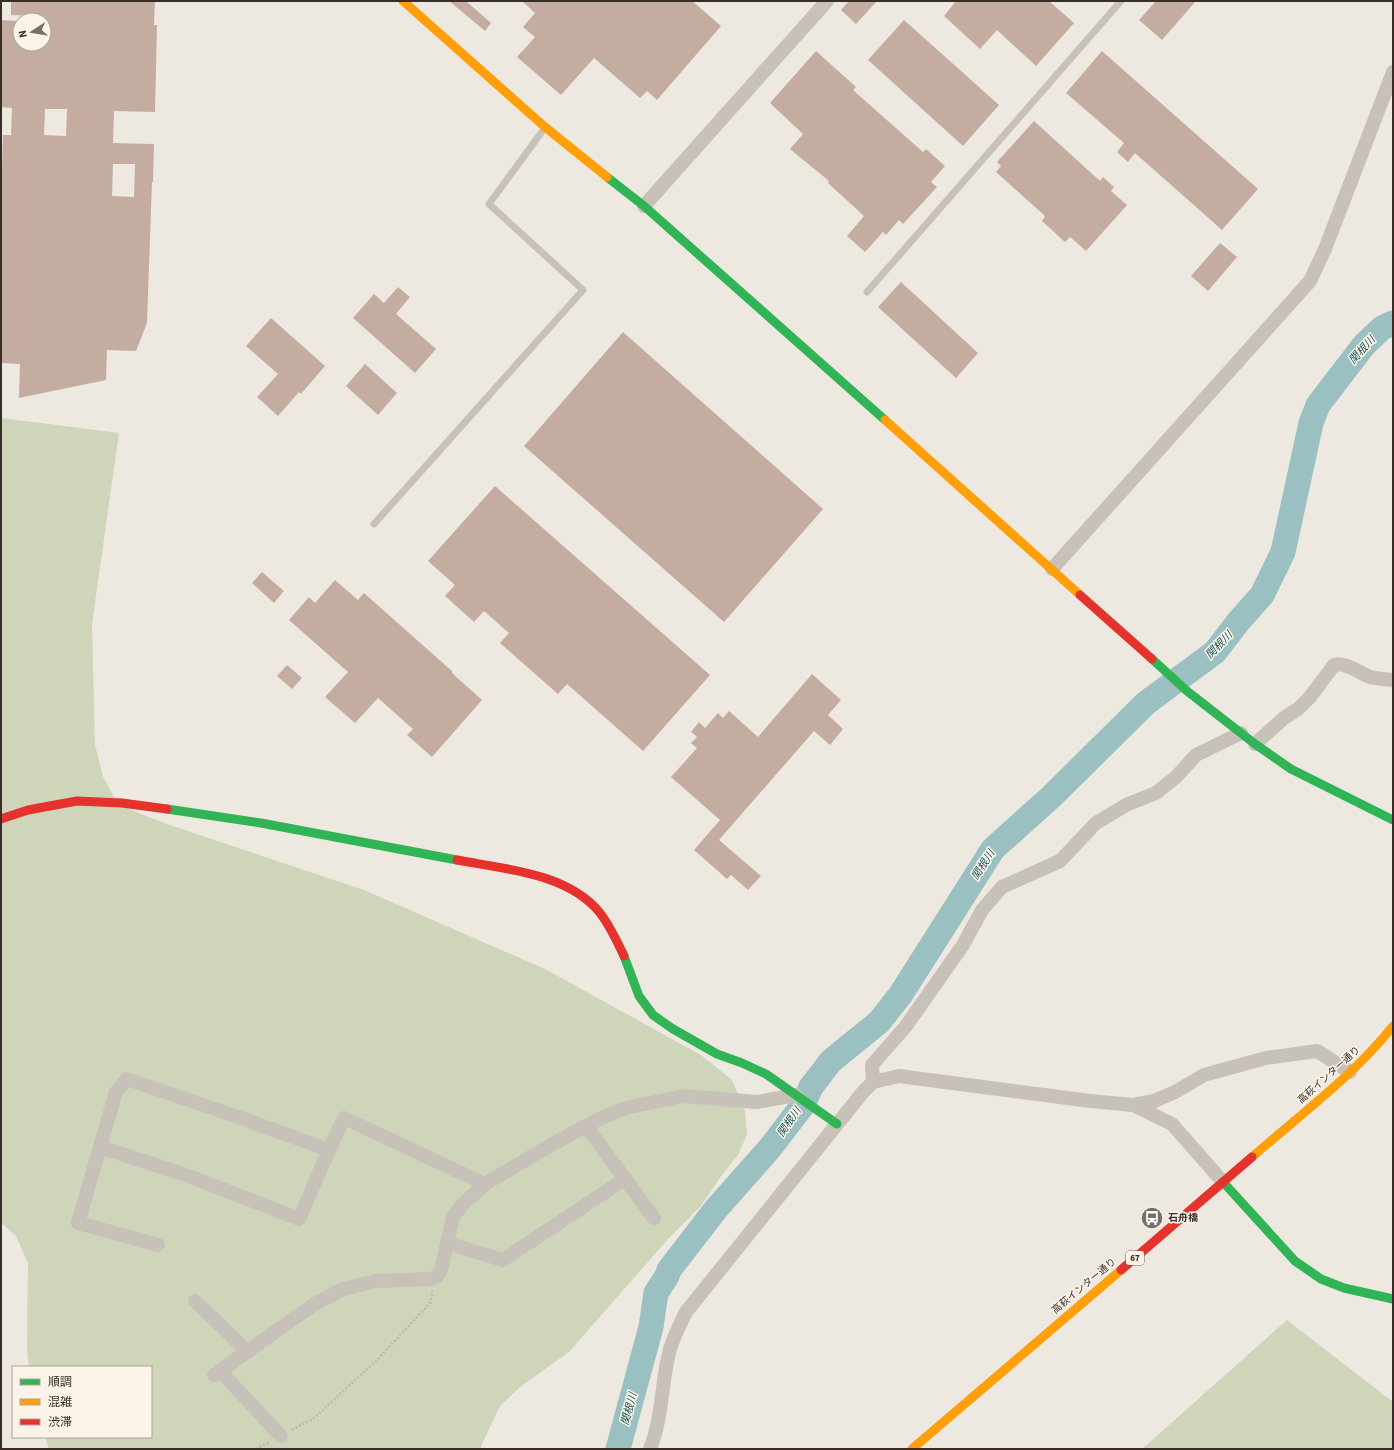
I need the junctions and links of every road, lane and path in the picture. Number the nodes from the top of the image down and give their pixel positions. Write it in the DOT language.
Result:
graph roads {
  1 [pos="403,1"];
  2 [pos="827,1"];
  3 [pos="1122,1"];
  4 [pos="1393,72"];
  5 [pos="545,127"];
  6 [pos="644,206"];
  7 [pos="867,292"];
  8 [pos="374,524"];
  9 [pos="1052,569"];
  10 [pos="1393,680"];
  11 [pos="1241,733"];
  12 [pos="1255,744"];
  13 [pos="1,820"];
  14 [pos="1393,820"];
  15 [pos="1393,1026"];
  16 [pos="1350,1072"];
  17 [pos="873,1082"];
  18 [pos="796,1095"];
  19 [pos="1133,1105"];
  20 [pos="837,1124"];
  21 [pos="586,1126"];
  22 [pos="100,1147"];
  23 [pos="329,1150"];
  24 [pos="625,1179"];
  25 [pos="1223,1182"];
  26 [pos="485,1184"];
  27 [pos="654,1218"];
  28 [pos="447,1243"];
  29 [pos="158,1245"];
  30 [pos="437,1276"];
  31 [pos="1393,1299"];
  32 [pos="195,1302"];
  33 [pos="248,1352"];
  34 [pos="281,1436"];
  35 [pos="256,1449"];
  36 [pos="650,1449"];
  37 [pos="912,1449"];
  1 -- 5 [label="street"];
  2 -- 6 [label="street"];
  3 -- 7 [label="lane"];
  4 -- 9 [label="street"];
  5 -- 6 [label="street"];
  5 -- 8 [label="lane"];
  6 -- 9 [label="street"];
  9 -- 11 [label="street"];
  10 -- 12 [label="street"];
  11 -- 12 [label="street"];
  11 -- 17 [label="street"];
  12 -- 14 [label="street"];
  13 -- 18 [label="street"];
  15 -- 16 [label="street, 高萩インター通り / 67"];
  16 -- 19 [label="street"];
  16 -- 25 [label="street, 高萩インター通り / 67"];
  17 -- 19 [label="street"];
  17 -- 20 [label="street"];
  18 -- 20 [label="street"];
  18 -- 21 [label="street"];
  19 -- 25 [label="street"];
  20 -- 36 [label="street"];
  21 -- 24 [label="street"];
  21 -- 26 [label="street"];
  22 -- 23 [label="street"];
  22 -- 23 [label="street"];
  22 -- 29 [label="street"];
  23 -- 26 [label="street"];
  24 -- 27 [label="street"];
  24 -- 28 [label="street"];
  25 -- 31 [label="street"];
  25 -- 37 [label="street, 高萩インター通り / 67"];
  26 -- 28 [label="street"];
  28 -- 30 [label="street"];
  30 -- 33 [label="street"];
  30 -- 34 [label="path"];
  32 -- 33 [label="street"];
  33 -- 34 [label="street"];
  34 -- 35 [label="path"];
}
